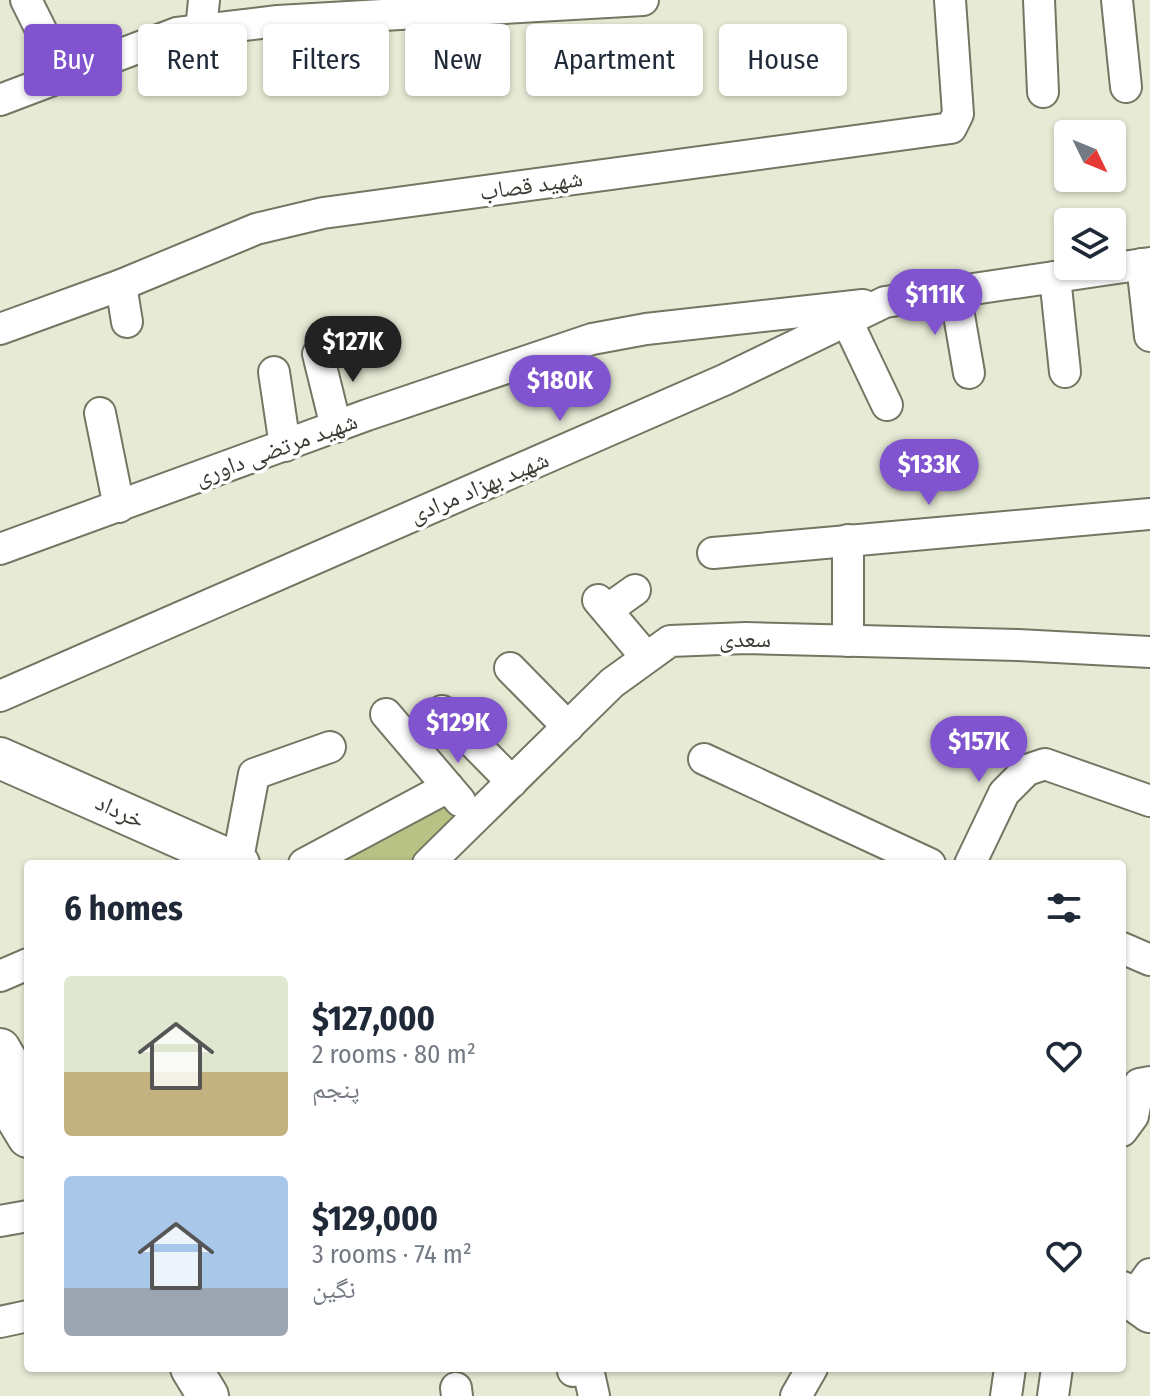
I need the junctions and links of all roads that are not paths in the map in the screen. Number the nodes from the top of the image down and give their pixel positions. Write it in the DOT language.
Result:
graph roads {
  1 [pos="26,0"];
  2 [pos="643,0"];
  3 [pos="950,0"];
  4 [pos="1039,0"];
  5 [pos="1117,0"];
  6 [pos="553,3"];
  7 [pos="202,15"];
  8 [pos="38,24"];
  9 [pos="122,54"];
  10 [pos="1126,87"];
  11 [pos="24,91"];
  12 [pos="1043,92"];
  13 [pos="0,100"];
  14 [pos="1146,263"];
  15 [pos="1126,266"];
  16 [pos="1054,277"];
  17 [pos="1055,280"];
  18 [pos="121,285"];
  19 [pos="955,292"];
  20 [pos="885,302"];
  21 [pos="847,321"];
  22 [pos="127,322"];
  23 [pos="0,329"];
  24 [pos="1150,336"];
  25 [pos="318,354"];
  26 [pos="274,372"];
  27 [pos="1065,372"];
  28 [pos="969,373"];
  29 [pos="887,405"];
  30 [pos="100,413"];
  31 [pos="336,427"];
  32 [pos="285,446"];
  33 [pos="119,507"];
  34 [pos="1150,514"];
  35 [pos="848,540"];
  36 [pos="0,549"];
  37 [pos="713,553"];
  38 [pos="635,590"];
  39 [pos="848,641"];
  40 [pos="1150,652"];
  41 [pos="646,657"];
  42 [pos="510,668"];
  43 [pos="0,696"];
  44 [pos="442,711"];
  45 [pos="386,714"];
  46 [pos="568,727"];
  47 [pos="330,747"];
  48 [pos="0,758"];
  49 [pos="704,759"];
  50 [pos="512,782"];
  51 [pos="448,787"];
  52 [pos="1150,801"];
  53 [pos="475,818"];
  54 [pos="229,860"];
  55 [pos="239,860"];
  56 [pos="311,860"];
  57 [pos="432,860"];
  58 [pos="921,860"];
  59 [pos="972,860"];
  60 [pos="1126,950"];
  61 [pos="1150,960"];
  62 [pos="24,966"];
  63 [pos="0,976"];
  64 [pos="8,1077"];
  65 [pos="1150,1082"];
  66 [pos="24,1125"];
  67 [pos="1126,1126"];
  68 [pos="24,1217"];
  69 [pos="0,1221"];
  70 [pos="24,1317"];
  71 [pos="0,1322"];
  72 [pos="171,1372"];
  73 [pos="193,1372"];
  74 [pos="589,1372"];
  75 [pos="810,1372"];
  76 [pos="1009,1372"];
  77 [pos="1056,1372"];
  78 [pos="186,1396"];
  79 [pos="208,1396"];
  80 [pos="594,1396"];
  81 [pos="796,1396"];
  82 [pos="1006,1396"];
  83 [pos="1053,1396"];
  1 -- 8 [label="street"];
  2 -- 6 [label="street"];
  3 -- 18 [label="street, شهید قصاب"];
  4 -- 12 [label="street"];
  5 -- 10 [label="street"];
  6 -- 7 [label="street"];
  7 -- 9 [label="street"];
  11 -- 13 [label="street"];
  14 -- 15 [label="street, شهید بهزاد مرادی"];
  14 -- 24 [label="street"];
  16 -- 19 [label="street, شهید بهزاد مرادی"];
  17 -- 27 [label="street"];
  18 -- 22 [label="street"];
  18 -- 23 [label="street, شهید قصاب"];
  19 -- 20 [label="street, شهید بهزاد مرادی"];
  19 -- 28 [label="street"];
  20 -- 21 [label="street, شهید بهزاد مرادی"];
  20 -- 31 [label="street, شهید مرتضی داوری"];
  21 -- 29 [label="street"];
  21 -- 43 [label="street, شهید بهزاد مرادی"];
  25 -- 31 [label="street"];
  26 -- 32 [label="street"];
  30 -- 33 [label="street"];
  31 -- 32 [label="street, شهید مرتضی داوری"];
  32 -- 33 [label="street, شهید مرتضی داوری"];
  33 -- 36 [label="street, شهید مرتضی داوری"];
  34 -- 35 [label="street"];
  35 -- 37 [label="street"];
  35 -- 39 [label="street"];
  38 -- 41 [label="street"];
  39 -- 40 [label="street, سعدی"];
  39 -- 41 [label="street, سعدی"];
  41 -- 46 [label="street, سعدی"];
  42 -- 46 [label="street"];
  44 -- 50 [label="street"];
  45 -- 51 [label="street"];
  46 -- 50 [label="street, سعدی"];
  47 -- 55 [label="street"];
  48 -- 54 [label="main road, خرداد"];
  49 -- 58 [label="street"];
  50 -- 53 [label="street, سعدی"];
  51 -- 53 [label="street"];
  51 -- 56 [label="street"];
  52 -- 59 [label="street"];
  53 -- 57 [label="street, سعدی"];
  60 -- 61 [label="street"];
  62 -- 63 [label="street"];
  64 -- 66 [label="main road"];
  65 -- 67 [label="street"];
  68 -- 69 [label="street"];
  70 -- 71 [label="street"];
  72 -- 78 [label="main road"];
  73 -- 79 [label="main road"];
  74 -- 80 [label="street"];
  75 -- 81 [label="street"];
  76 -- 82 [label="street"];
  77 -- 83 [label="street"];
}
